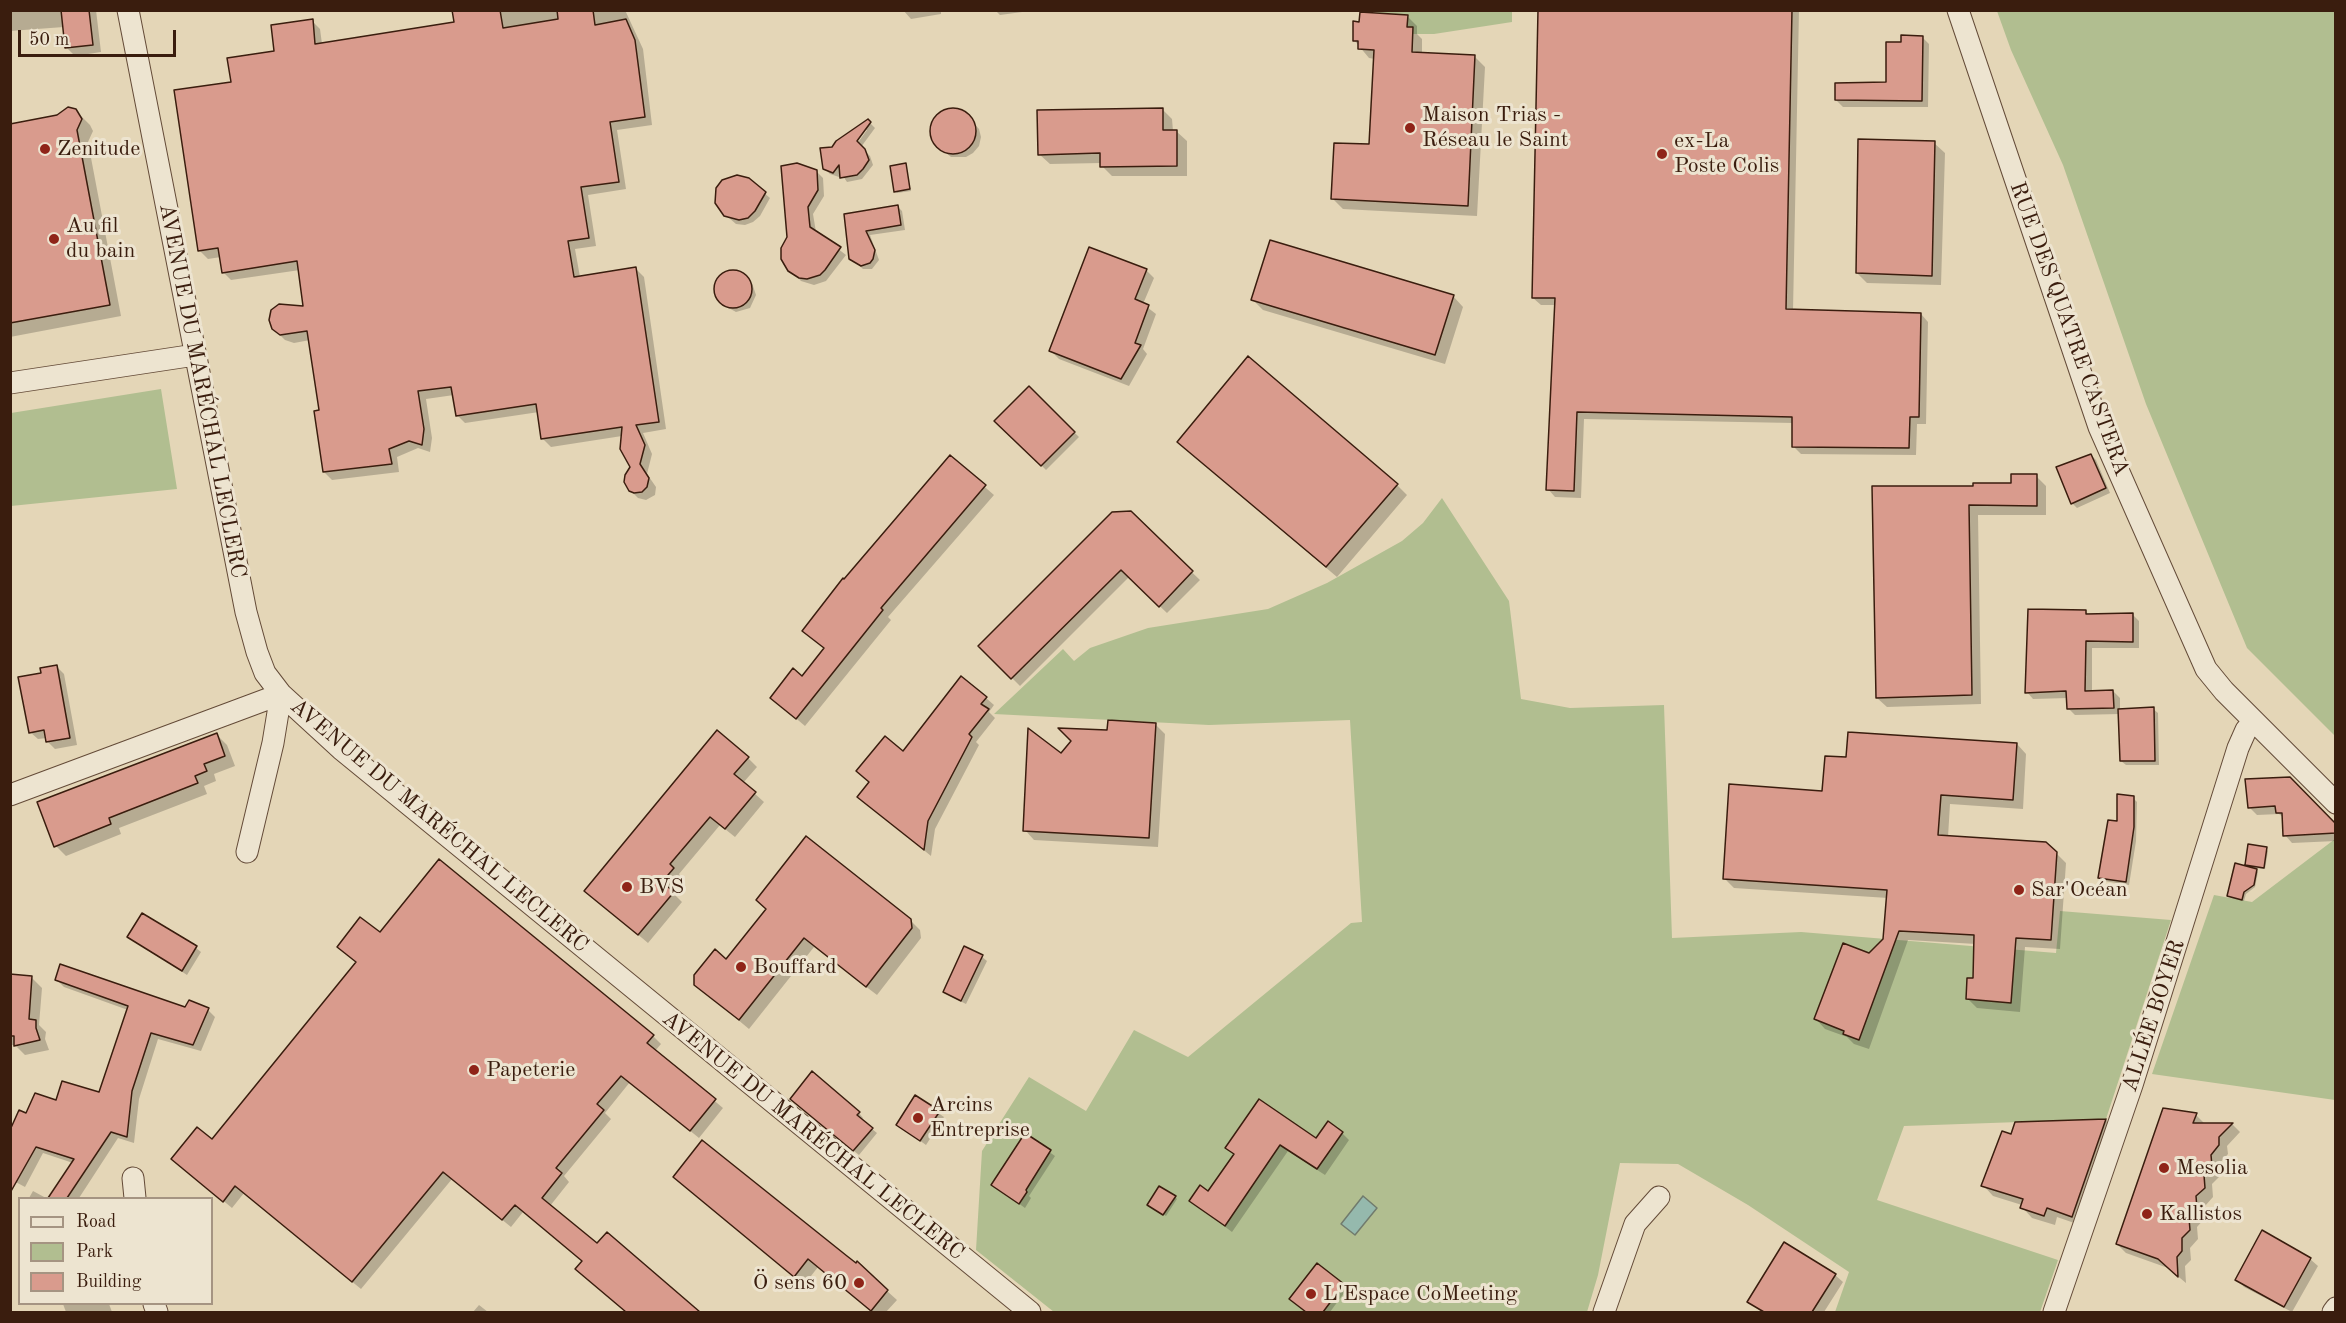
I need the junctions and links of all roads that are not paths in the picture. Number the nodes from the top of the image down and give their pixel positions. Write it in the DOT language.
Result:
graph roads {
  1 [pos="128,10"];
  2 [pos="1958,10"];
  3 [pos="195,355"];
  4 [pos="10,383"];
  5 [pos="281,694"];
  6 [pos="2254,721"];
  7 [pos="10,795"];
  8 [pos="2336,803"];
  9 [pos="247,852"];
  10 [pos="1659,1197"];
  11 [pos="2336,1308"];
  12 [pos="1030,1312"];
  13 [pos="1604,1312"];
  14 [pos="2054,1312"];
  15 [pos="2333,1312"];
  1 -- 3 [label="street, AVENUE DU MARÉCHAL LECLERC"];
  2 -- 6 [label="street, RUE DES QUATRE CASTERA"];
  3 -- 4 [label="street"];
  3 -- 5 [label="street, AVENUE DU MARÉCHAL LECLERC"];
  5 -- 7 [label="street"];
  5 -- 9 [label="street"];
  5 -- 12 [label="street, AVENUE DU MARÉCHAL LECLERC"];
  6 -- 8 [label="street, RUE DES QUATRE CASTERA"];
  6 -- 14 [label="street, ALLÉE BOYER"];
  10 -- 13 [label="street"];
  11 -- 15 [label="street"];
}
